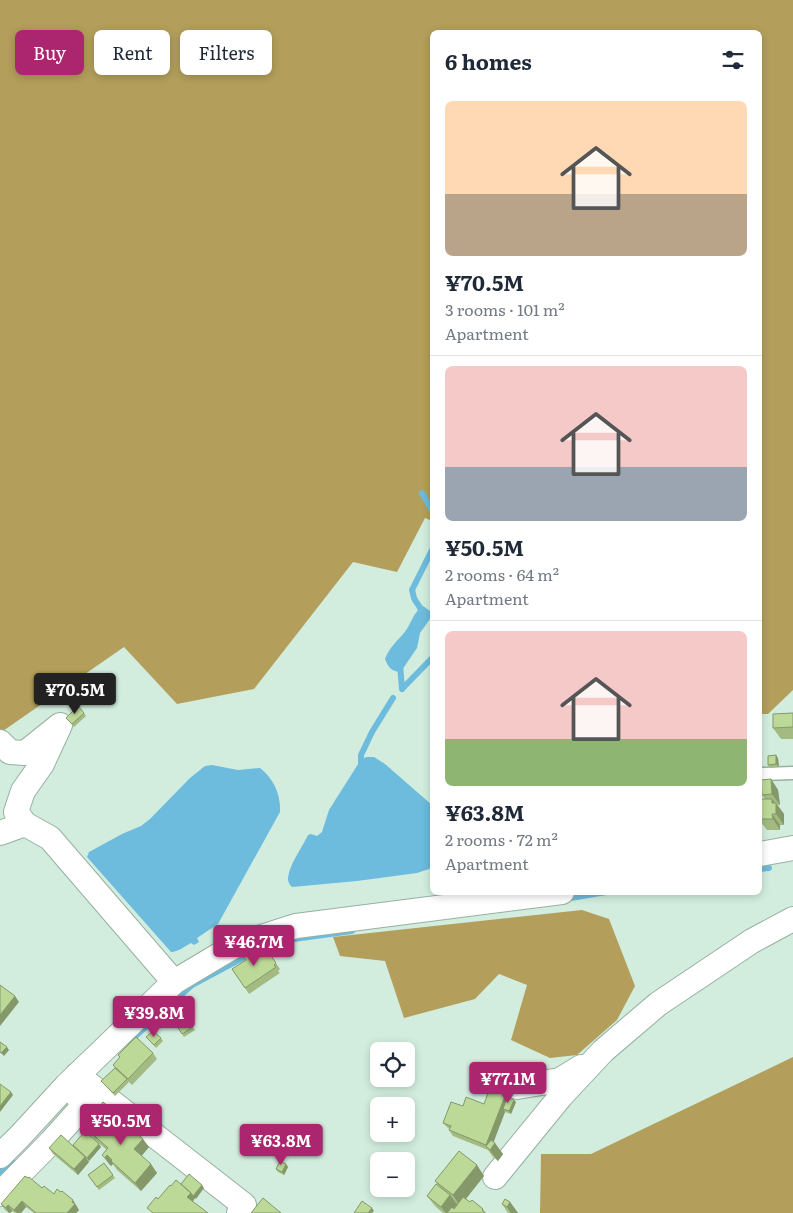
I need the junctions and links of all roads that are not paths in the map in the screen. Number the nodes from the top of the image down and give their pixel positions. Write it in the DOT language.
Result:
graph roads {
  1 [pos="0,742"];
  2 [pos="793,773"];
  3 [pos="762,774"];
  4 [pos="25,824"];
  5 [pos="0,833"];
  6 [pos="793,848"];
  7 [pos="762,854"];
  8 [pos="539,895"];
  9 [pos="793,919"];
  10 [pos="174,982"];
  11 [pos="596,1059"];
  12 [pos="78,1085"];
  13 [pos="517,1087"];
  14 [pos="0,1156"];
  15 [pos="495,1177"];
  16 [pos="0,1194"];
  17 [pos="239,1213"];
  1 -- 4 [label="street"];
  2 -- 3 [label="lane"];
  4 -- 5 [label="street"];
  4 -- 10 [label="street"];
  6 -- 7 [label="street"];
  8 -- 10 [label="street"];
  9 -- 11 [label="street"];
  10 -- 12 [label="street"];
  11 -- 13 [label="street"];
  11 -- 15 [label="street"];
  12 -- 14 [label="street"];
  12 -- 16 [label="street"];
  12 -- 17 [label="street"];
}
